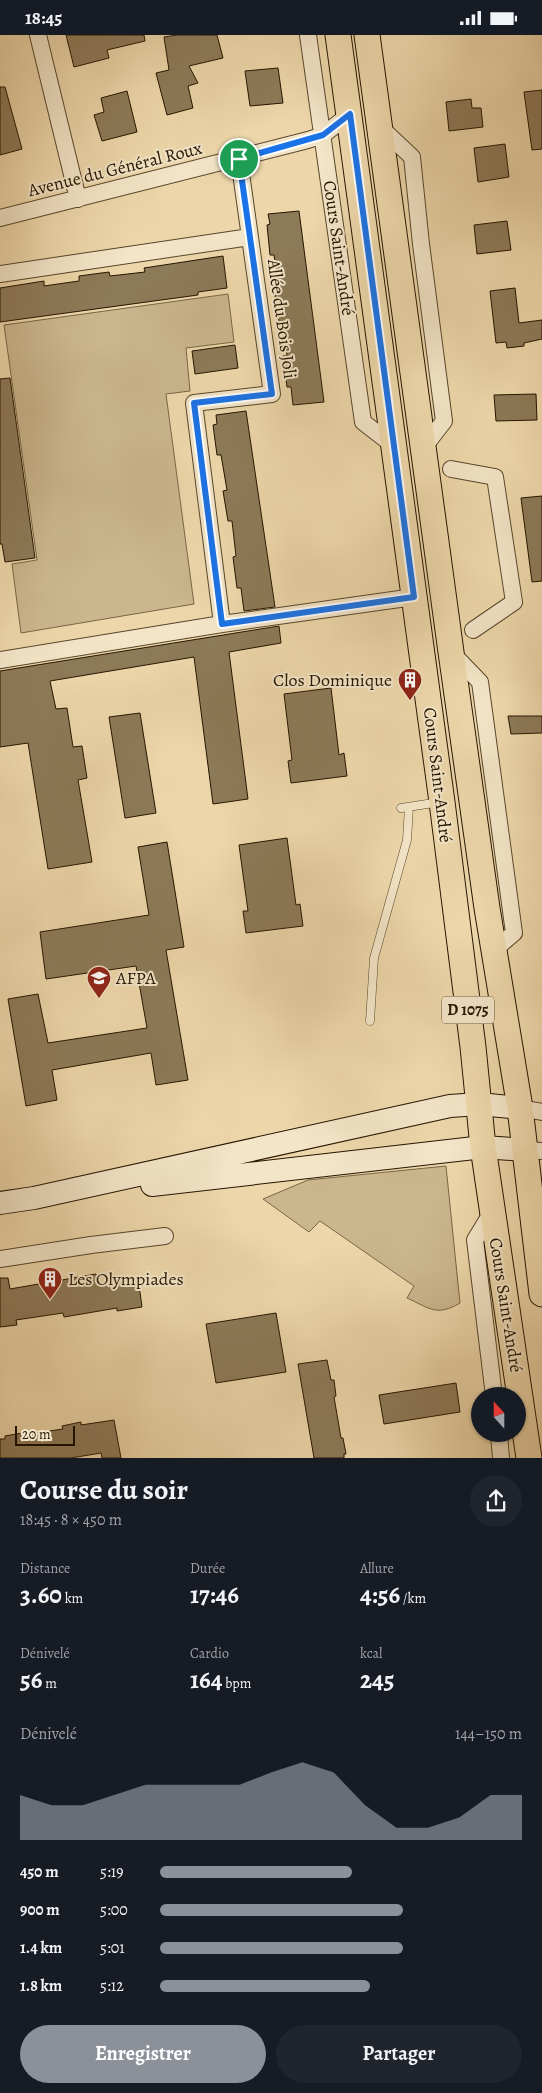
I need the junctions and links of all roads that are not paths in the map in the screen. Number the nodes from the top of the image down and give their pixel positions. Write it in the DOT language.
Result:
graph roads {
  1 [pos="38,35"];
  2 [pos="308,35"];
  3 [pos="338,35"];
  4 [pos="367,35"];
  5 [pos="350,114"];
  6 [pos="379,127"];
  7 [pos="323,135"];
  8 [pos="239,159"];
  9 [pos="78,199"];
  10 [pos="392,216"];
  11 [pos="0,218"];
  12 [pos="250,237"];
  13 [pos="421,244"];
  14 [pos="0,274"];
  15 [pos="394,446"];
  16 [pos="424,447"];
  17 [pos="451,469"];
  18 [pos="414,597"];
  19 [pos="222,624"];
  20 [pos="473,630"];
  21 [pos="450,652"];
  22 [pos="0,660"];
  23 [pos="442,802"];
  24 [pos="409,807"];
  25 [pos="401,808"];
  26 [pos="494,950"];
  27 [pos="370,1021"];
  28 [pos="478,1104"];
  29 [pos="531,1110"];
  30 [pos="483,1147"];
  31 [pos="534,1151"];
  32 [pos="34,1198"];
  33 [pos="0,1203"];
  34 [pos="492,1212"];
  35 [pos="165,1236"];
  36 [pos="0,1259"];
  37 [pos="542,1294"];
  38 [pos="493,1387"];
  39 [pos="500,1443"];
  40 [pos="501,1458"];
  41 [pos="529,1458"];
  1 -- 9 [label="street"];
  2 -- 7 [label="street, Cours Saint-André"];
  3 -- 5 [label="main road, Cours Saint-André / D 1075"];
  4 -- 6 [label="main road, Cours Saint-André / D 1075"];
  5 -- 7 [label="street, Avenue du Général Roux"];
  5 -- 15 [label="main road, Cours Saint-André / D 1075"];
  6 -- 10 [label="main road, Cours Saint-André / D 1075"];
  6 -- 13 [label="street"];
  7 -- 8 [label="street, Avenue du Général Roux"];
  7 -- 15 [label="street, Cours Saint-André"];
  8 -- 9 [label="street, Avenue du Général Roux"];
  8 -- 12 [label="street, Allée du Bois Joli"];
  9 -- 11 [label="street, Avenue du Général Roux"];
  10 -- 13 [label="street"];
  10 -- 16 [label="main road, Cours Saint-André / D 1075"];
  12 -- 14 [label="street"];
  12 -- 19 [label="street, Allée du Bois Joli"];
  13 -- 16 [label="street"];
  15 -- 18 [label="main road, Cours Saint-André / D 1075"];
  16 -- 21 [label="main road, Cours Saint-André / D 1075"];
  17 -- 20 [label="street"];
  18 -- 19 [label="street"];
  18 -- 23 [label="main road, Cours Saint-André / D 1075"];
  19 -- 22 [label="street"];
  21 -- 26 [label="main road, Cours Saint-André / D 1075"];
  21 -- 26 [label="street"];
  23 -- 24 [label="lane"];
  23 -- 28 [label="main road, Cours Saint-André / D 1075"];
  24 -- 25 [label="lane"];
  24 -- 27 [label="lane"];
  26 -- 29 [label="main road, Cours Saint-André / D 1075"];
  28 -- 29 [label="main road"];
  28 -- 30 [label="main road, Cours Saint-André / D 1075"];
  28 -- 32 [label="main road"];
  29 -- 31 [label="main road, Cours Saint-André / D 1075"];
  30 -- 31 [label="main road"];
  30 -- 32 [label="main road"];
  30 -- 34 [label="main road, Cours Saint-André / D 1075"];
  31 -- 37 [label="main road, Cours Saint-André / D 1075"];
  32 -- 33 [label="main road"];
  34 -- 38 [label="street, Cours Saint-André"];
  34 -- 41 [label="main road, Cours Saint-André / D 1075"];
  35 -- 36 [label="street"];
  39 -- 40 [label="street"];
}
